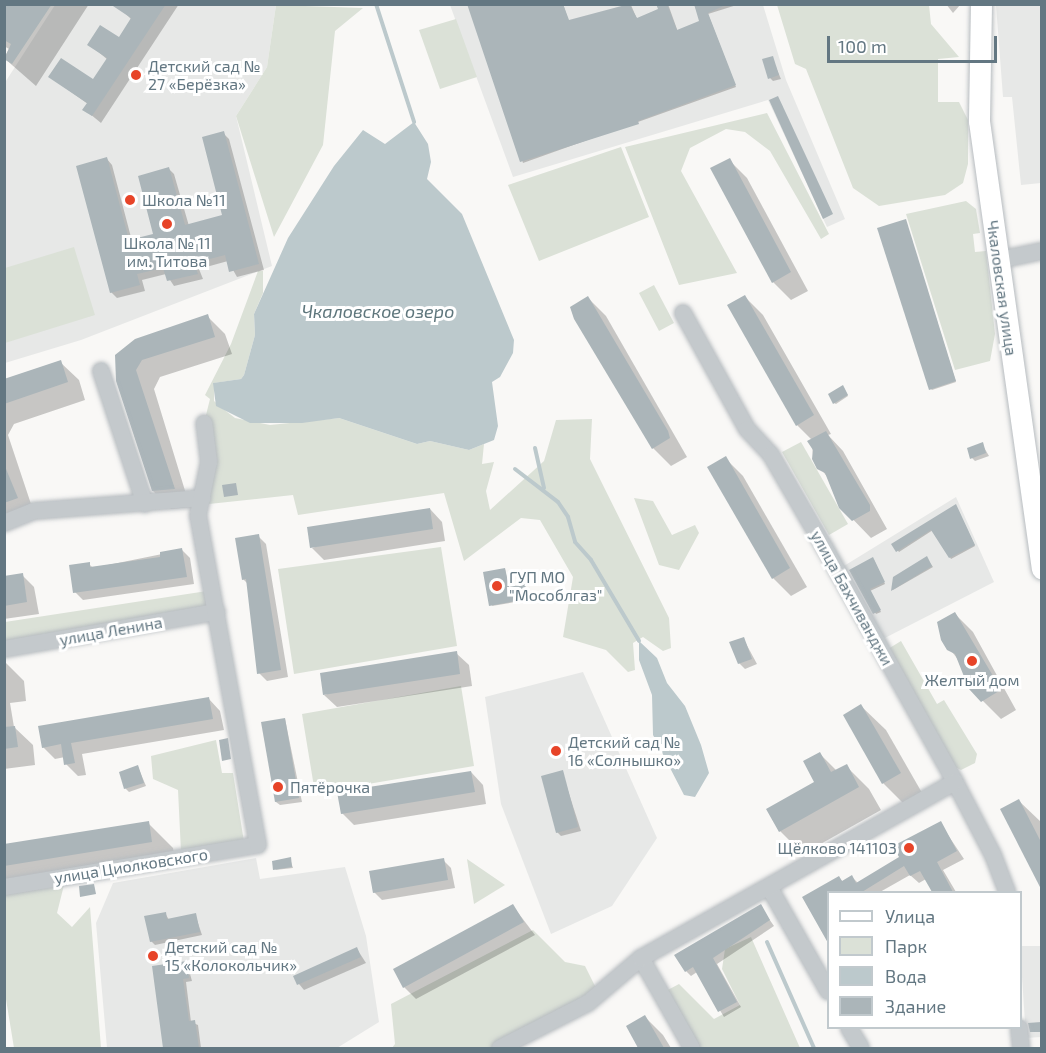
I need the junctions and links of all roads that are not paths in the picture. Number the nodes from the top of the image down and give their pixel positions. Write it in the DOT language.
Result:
graph roads {
  1 [pos="981,4"];
  2 [pos="1041,251"];
  3 [pos="999,260"];
  4 [pos="683,313"];
  5 [pos="101,371"];
  6 [pos="204,423"];
  7 [pos="202,498"];
  8 [pos="144,504"];
  9 [pos="4,523"];
  10 [pos="1041,569"];
  11 [pos="217,612"];
  12 [pos="4,649"];
  13 [pos="955,782"];
  14 [pos="4,887"];
  15 [pos="769,887"];
  16 [pos="1007,891"];
  17 [pos="640,958"];
  18 [pos="827,989"];
  19 [pos="850,1029"];
  20 [pos="1019,1029"];
  21 [pos="500,1048"];
  22 [pos="692,1048"];
  23 [pos="861,1048"];
  24 [pos="1021,1048"];
  1 -- 3 [label="main road, Чкаловская улица"];
  2 -- 3 [label="street"];
  3 -- 10 [label="main road, Чкаловская улица"];
  4 -- 13 [label="street, улица Бахчиванджи"];
  5 -- 8 [label="street"];
  6 -- 7 [label="street"];
  7 -- 8 [label="street"];
  7 -- 11 [label="street"];
  8 -- 9 [label="street"];
  11 -- 12 [label="street, улица Ленина"];
  11 -- 14 [label="street, улица Циолковского"];
  13 -- 15 [label="street"];
  13 -- 16 [label="street, улица Бахчиванджи"];
  15 -- 17 [label="street"];
  15 -- 18 [label="street"];
  17 -- 21 [label="street"];
  17 -- 22 [label="street"];
  19 -- 23 [label="street"];
  20 -- 24 [label="street"];
}
